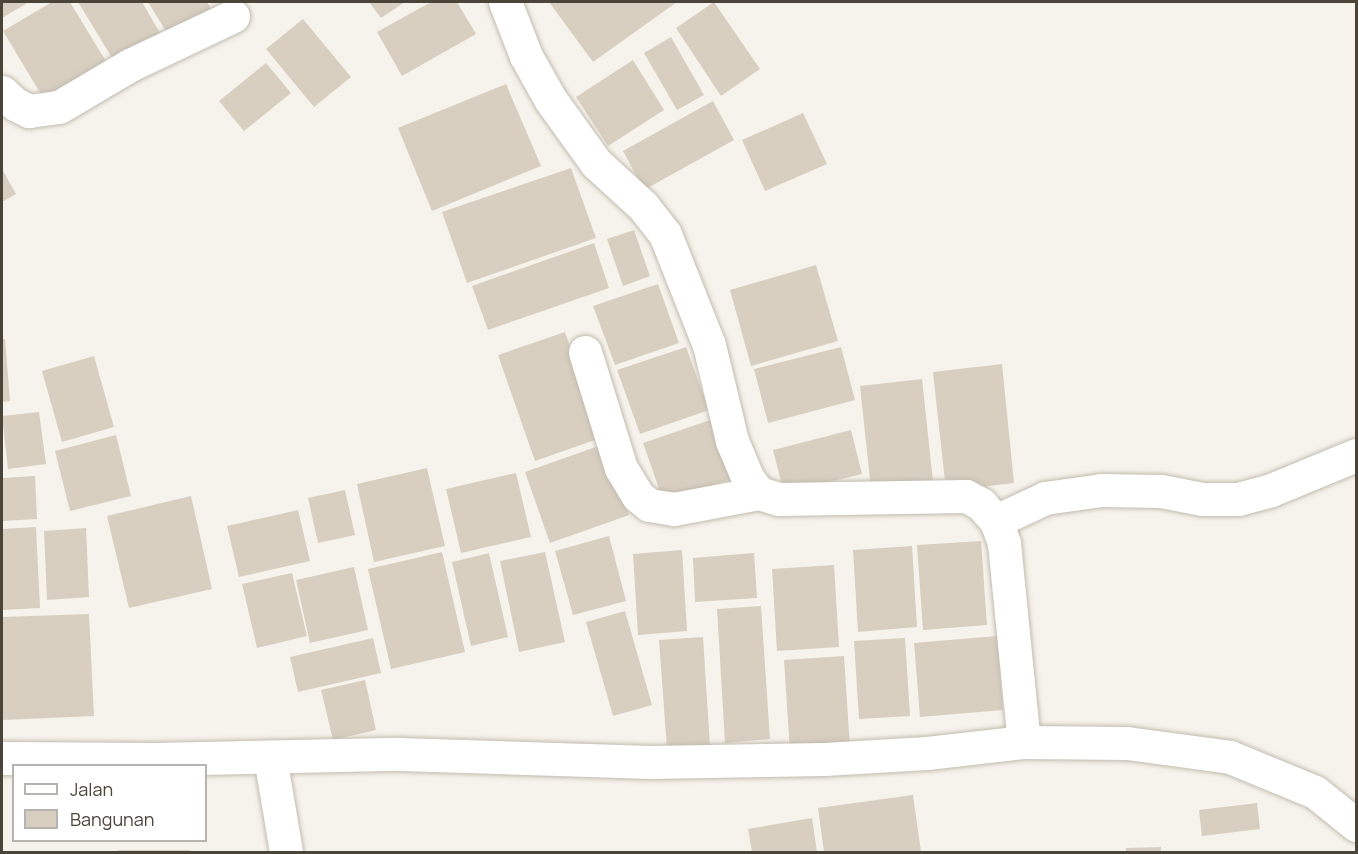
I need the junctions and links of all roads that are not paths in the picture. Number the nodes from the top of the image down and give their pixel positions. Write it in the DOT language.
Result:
graph roads {
  1 [pos="505,2"];
  2 [pos="233,16"];
  3 [pos="2,92"];
  4 [pos="585,352"];
  5 [pos="1356,455"];
  6 [pos="759,493"];
  7 [pos="996,521"];
  8 [pos="1024,742"];
  9 [pos="270,757"];
  10 [pos="2,758"];
  11 [pos="1356,825"];
  12 [pos="286,852"];
  1 -- 6 [label="street"];
  2 -- 3 [label="street"];
  4 -- 6 [label="street"];
  5 -- 7 [label="street"];
  6 -- 7 [label="street"];
  7 -- 8 [label="street"];
  8 -- 9 [label="street"];
  8 -- 11 [label="street"];
  9 -- 10 [label="street"];
  9 -- 12 [label="street"];
}
